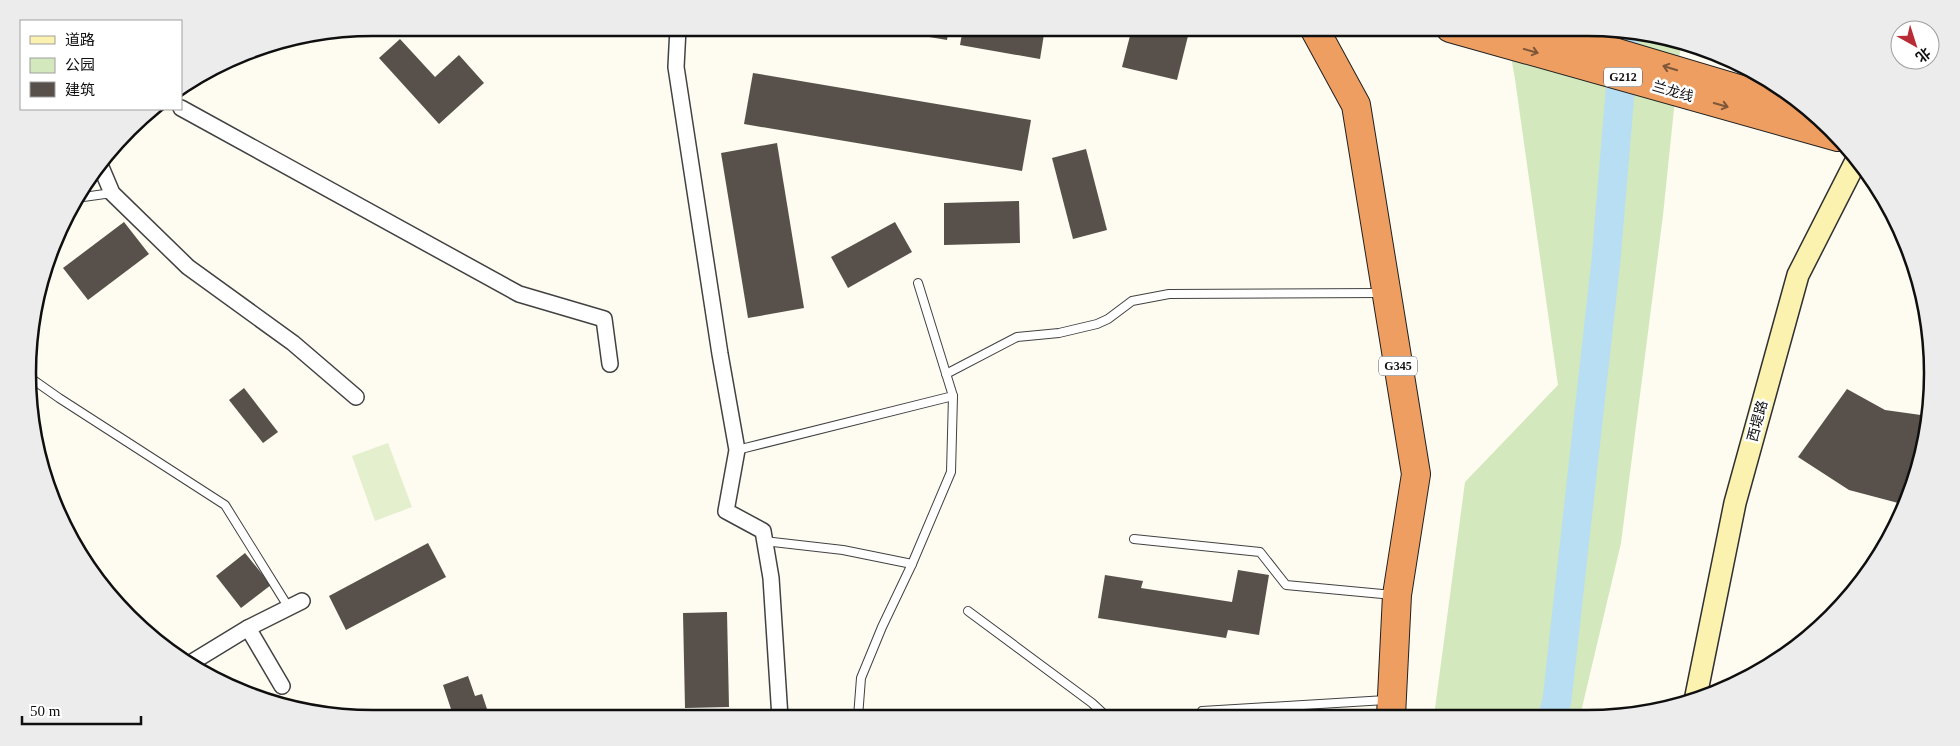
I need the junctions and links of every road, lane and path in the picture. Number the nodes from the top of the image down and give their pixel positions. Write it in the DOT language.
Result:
graph roads {
  1 [pos="678,36"];
  2 [pos="1318,36"];
  3 [pos="1483,36"];
  4 [pos="1558,36"];
  5 [pos="182,109"];
  6 [pos="1801,114"];
  7 [pos="1852,166"];
  8 [pos="103,172"];
  9 [pos="112,192"];
  10 [pos="87,196"];
  11 [pos="918,283"];
  12 [pos="1386,293"];
  13 [pos="610,364"];
  14 [pos="946,374"];
  15 [pos="36,382"];
  16 [pos="953,396"];
  17 [pos="356,397"];
  18 [pos="737,450"];
  19 [pos="1134,539"];
  20 [pos="764,541"];
  21 [pos="912,564"];
  22 [pos="1397,595"];
  23 [pos="295,604"];
  24 [pos="968,611"];
  25 [pos="248,628"];
  26 [pos="196,660"];
  27 [pos="282,686"];
  28 [pos="1697,691"];
  29 [pos="1392,708"];
  30 [pos="779,710"];
  31 [pos="859,710"];
  32 [pos="1100,710"];
  33 [pos="1265,710"];
  1 -- 18 [label="street"];
  2 -- 12 [label="highway, G345"];
  3 -- 6 [label="highway, 兰龙线 / G212, one-way"];
  6 -- 4 [label="highway, 兰龙线 / G212, one-way"];
  5 -- 13 [label="street"];
  7 -- 28 [label="street, 西堤路"];
  8 -- 9 [label="street"];
  9 -- 10 [label="lane"];
  9 -- 17 [label="street"];
  11 -- 14 [label="lane"];
  12 -- 14 [label="lane"];
  12 -- 22 [label="highway, G345"];
  14 -- 16 [label="lane"];
  15 -- 23 [label="lane"];
  16 -- 18 [label="lane"];
  16 -- 21 [label="lane"];
  18 -- 20 [label="street"];
  19 -- 22 [label="lane"];
  20 -- 21 [label="lane"];
  20 -- 30 [label="street"];
  21 -- 31 [label="lane"];
  22 -- 29 [label="highway, G345"];
  23 -- 25 [label="street"];
  24 -- 32 [label="lane"];
  25 -- 26 [label="street"];
  25 -- 27 [label="street"];
  29 -- 33 [label="lane"];
}
